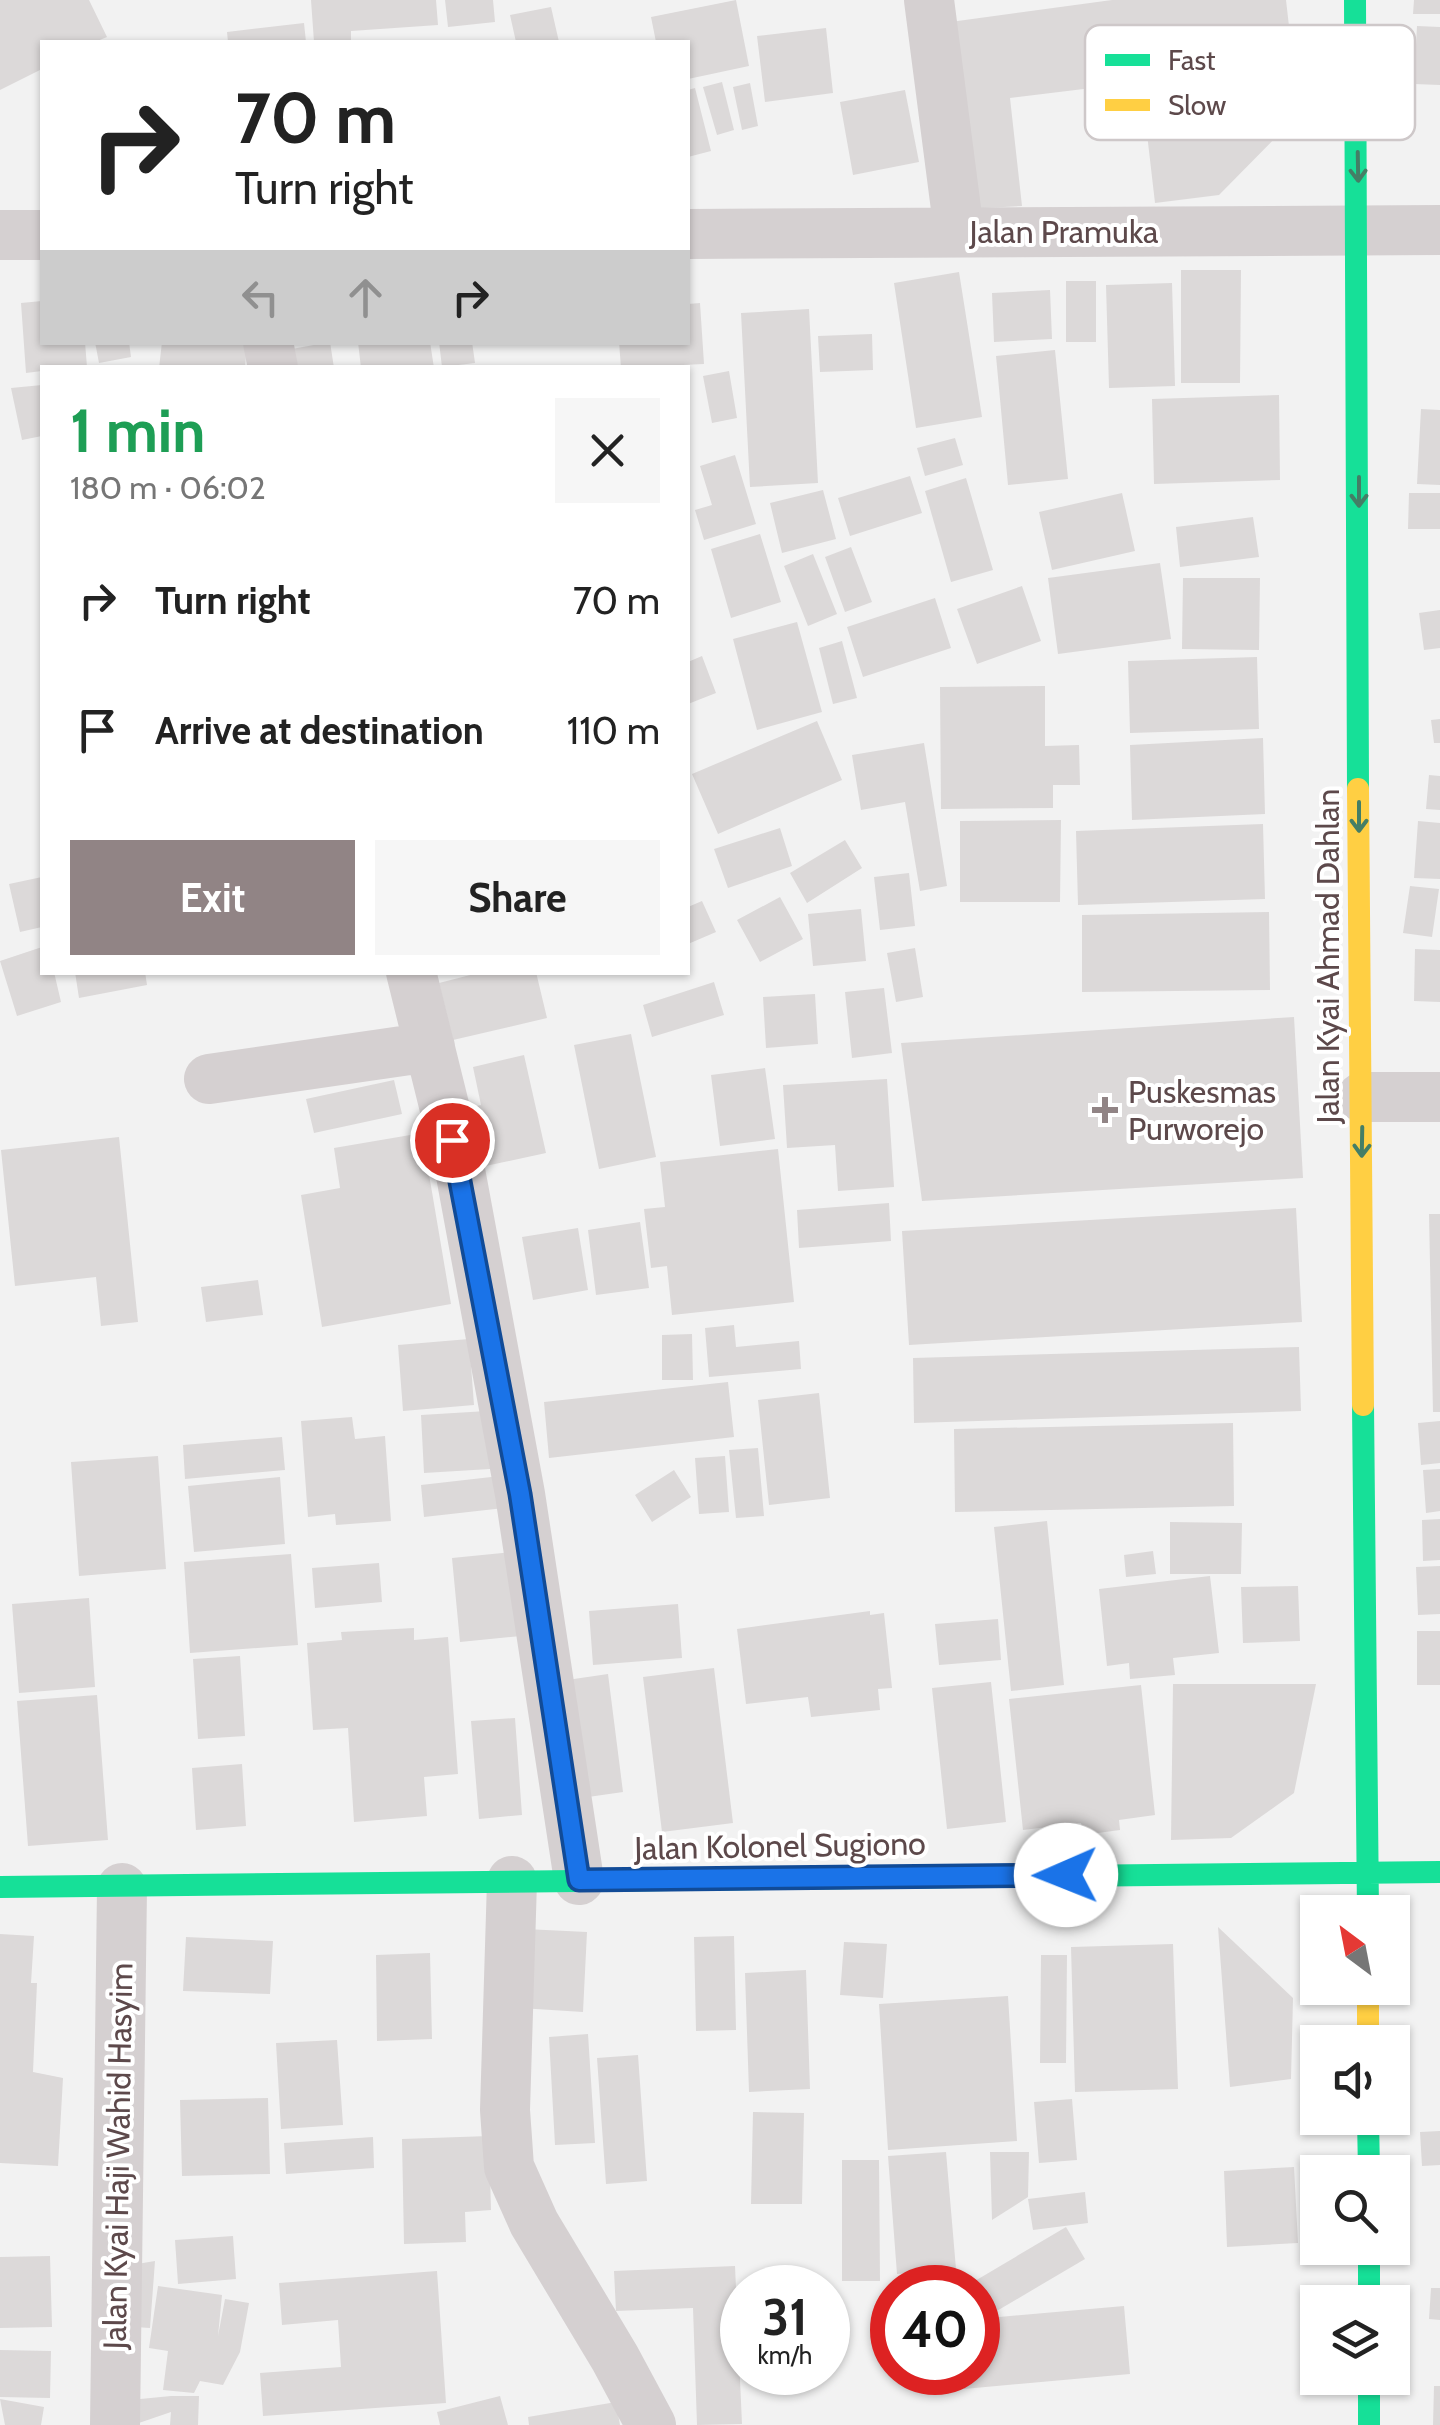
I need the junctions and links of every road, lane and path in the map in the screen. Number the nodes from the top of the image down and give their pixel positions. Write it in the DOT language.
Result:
graph roads {
  1 [pos="929,0"];
  2 [pos="1355,0"];
  3 [pos="1355,25"];
  4 [pos="1357,140"];
  5 [pos="1440,230"];
  6 [pos="1358,231"];
  7 [pos="959,232"];
  8 [pos="0,234"];
  9 [pos="690,234"];
  10 [pos="40,235"];
  11 [pos="412,975"];
  12 [pos="430,1047"];
  13 [pos="209,1079"];
  14 [pos="1362,1097"];
  15 [pos="1440,1097"];
  16 [pos="1368,1872"];
  17 [pos="1440,1872"];
  18 [pos="579,1880"];
  19 [pos="512,1882"];
  20 [pos="0,1887"];
  21 [pos="122,1888"];
  22 [pos="1368,1895"];
  23 [pos="1369,2395"];
  24 [pos="115,2425"];
  25 [pos="651,2425"];
  26 [pos="1369,2425"];
  1 -- 7 [label="street"];
  2 -- 3 [label="street, Jalan Kyai Ahmad Dahlan, one-way"];
  4 -- 6 [label="street, Jalan Kyai Ahmad Dahlan, one-way"];
  5 -- 6 [label="street, Jalan Pramuka"];
  6 -- 7 [label="street, Jalan Pramuka"];
  6 -- 14 [label="street, Jalan Kyai Ahmad Dahlan, one-way"];
  7 -- 9 [label="street, Jalan Pramuka"];
  8 -- 10 [label="street"];
  11 -- 12 [label="street"];
  12 -- 13 [label="street"];
  12 -- 18 [label="street"];
  14 -- 15 [label="street"];
  14 -- 16 [label="street, Jalan Kyai Ahmad Dahlan, one-way"];
  16 -- 17 [label="street, Jalan Kolonel Sugiono"];
  16 -- 18 [label="street, Jalan Kolonel Sugiono"];
  16 -- 22 [label="street, Jalan Kyai Ahmad Dahlan"];
  18 -- 19 [label="street, Jalan Kolonel Sugiono"];
  19 -- 21 [label="street, Jalan Kolonel Sugiono"];
  19 -- 25 [label="street"];
  20 -- 21 [label="street, Jalan Kolonel Sugiono"];
  21 -- 24 [label="street, Jalan Kyai Haji Wahid Hasyim"];
  23 -- 26 [label="street"];
}
